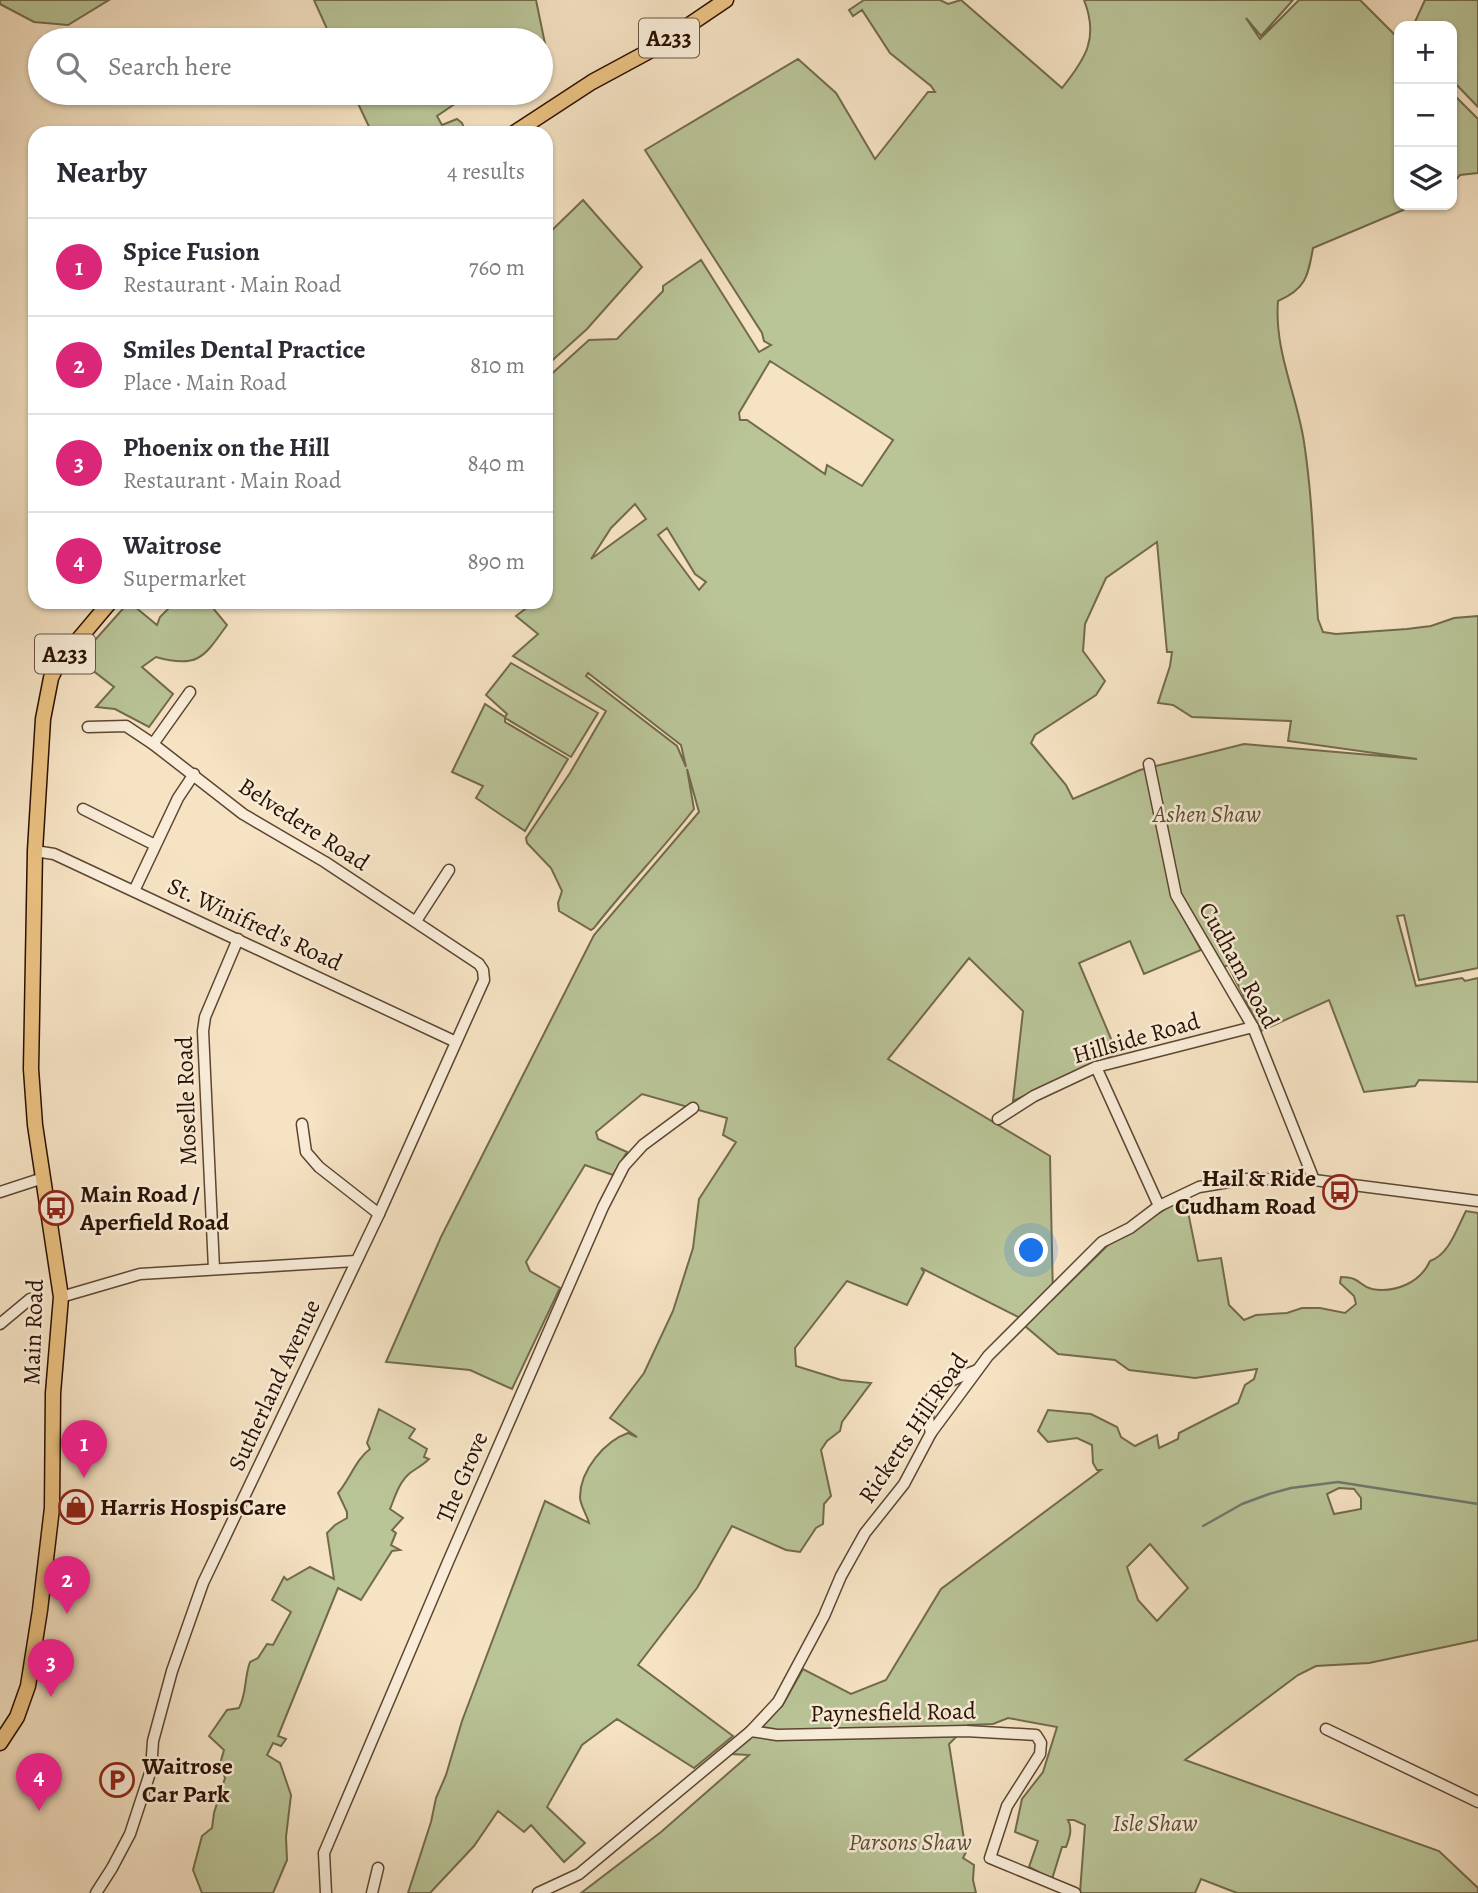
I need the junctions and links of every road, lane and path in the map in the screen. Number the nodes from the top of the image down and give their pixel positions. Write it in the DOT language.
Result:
graph roads {
  1 [pos="726,0"];
  2 [pos="525,126"];
  3 [pos="104,609"];
  4 [pos="190,692"];
  5 [pos="88,727"];
  6 [pos="153,744"];
  7 [pos="1149,764"];
  8 [pos="194,774"];
  9 [pos="83,809"];
  10 [pos="155,845"];
  11 [pos="35,851"];
  12 [pos="449,870"];
  13 [pos="134,891"];
  14 [pos="416,922"];
  15 [pos="238,939"];
  16 [pos="484,980"];
  17 [pos="1253,1027"];
  18 [pos="456,1042"];
  19 [pos="1096,1067"];
  20 [pos="693,1108"];
  21 [pos="998,1119"];
  22 [pos="302,1124"];
  23 [pos="43,1178"];
  24 [pos="1314,1180"];
  25 [pos="0,1192"];
  26 [pos="1478,1201"];
  27 [pos="1159,1206"];
  28 [pos="379,1214"];
  29 [pos="356,1261"];
  30 [pos="214,1269"];
  31 [pos="61,1297"];
  32 [pos="30,1299"];
  33 [pos="0,1324"];
  34 [pos="979,1369"];
  35 [pos="931,1433"];
  36 [pos="1326,1729"];
  37 [pos="751,1731"];
  38 [pos="0,1743"];
  39 [pos="1478,1802"];
  40 [pos="378,1868"];
  41 [pos="96,1893"];
  42 [pos="326,1893"];
  43 [pos="372,1893"];
  44 [pos="538,1893"];
  45 [pos="1075,1893"];
  1 -- 2 [label="main road, A233"];
  3 -- 11 [label="main road, Main Road / A233"];
  4 -- 6 [label="street"];
  5 -- 6 [label="street, Belvedere Road"];
  6 -- 8 [label="street, Belvedere Road"];
  7 -- 17 [label="street, Cudham Road"];
  8 -- 10 [label="street"];
  8 -- 14 [label="street, Belvedere Road"];
  9 -- 10 [label="street"];
  10 -- 13 [label="street"];
  11 -- 13 [label="street, St. Winifred's Road"];
  11 -- 23 [label="main road, Main Road / A233"];
  12 -- 14 [label="street"];
  13 -- 15 [label="street, St. Winifred's Road"];
  14 -- 16 [label="street, Belvedere Road"];
  15 -- 18 [label="street, St. Winifred's Road"];
  15 -- 30 [label="street, Moselle Road"];
  16 -- 18 [label="street, Sutherland Avenue"];
  17 -- 19 [label="street, Hillside Road"];
  17 -- 24 [label="street, Cudham Road"];
  18 -- 28 [label="street, Sutherland Avenue"];
  19 -- 21 [label="street, Hillside Road"];
  19 -- 27 [label="street"];
  20 -- 42 [label="street, The Grove"];
  22 -- 28 [label="street"];
  23 -- 25 [label="street"];
  23 -- 31 [label="main road, Main Road / A233"];
  24 -- 26 [label="street, Ricketts Hill Road"];
  24 -- 27 [label="street, Ricketts Hill Road"];
  27 -- 34 [label="street, Ricketts Hill Road"];
  28 -- 29 [label="street, Sutherland Avenue"];
  29 -- 30 [label="street"];
  29 -- 41 [label="street, Sutherland Avenue"];
  30 -- 31 [label="street"];
  31 -- 38 [label="main road, Main Road / A233"];
  32 -- 33 [label="street"];
  34 -- 35 [label="street, Ricketts Hill Road"];
  34 -- 35 [label="street"];
  35 -- 37 [label="street, Ricketts Hill Road"];
  36 -- 39 [label="street"];
  37 -- 44 [label="street, Ricketts Hill Road"];
  37 -- 45 [label="street, Paynesfield Road"];
  40 -- 43 [label="street"];
}
